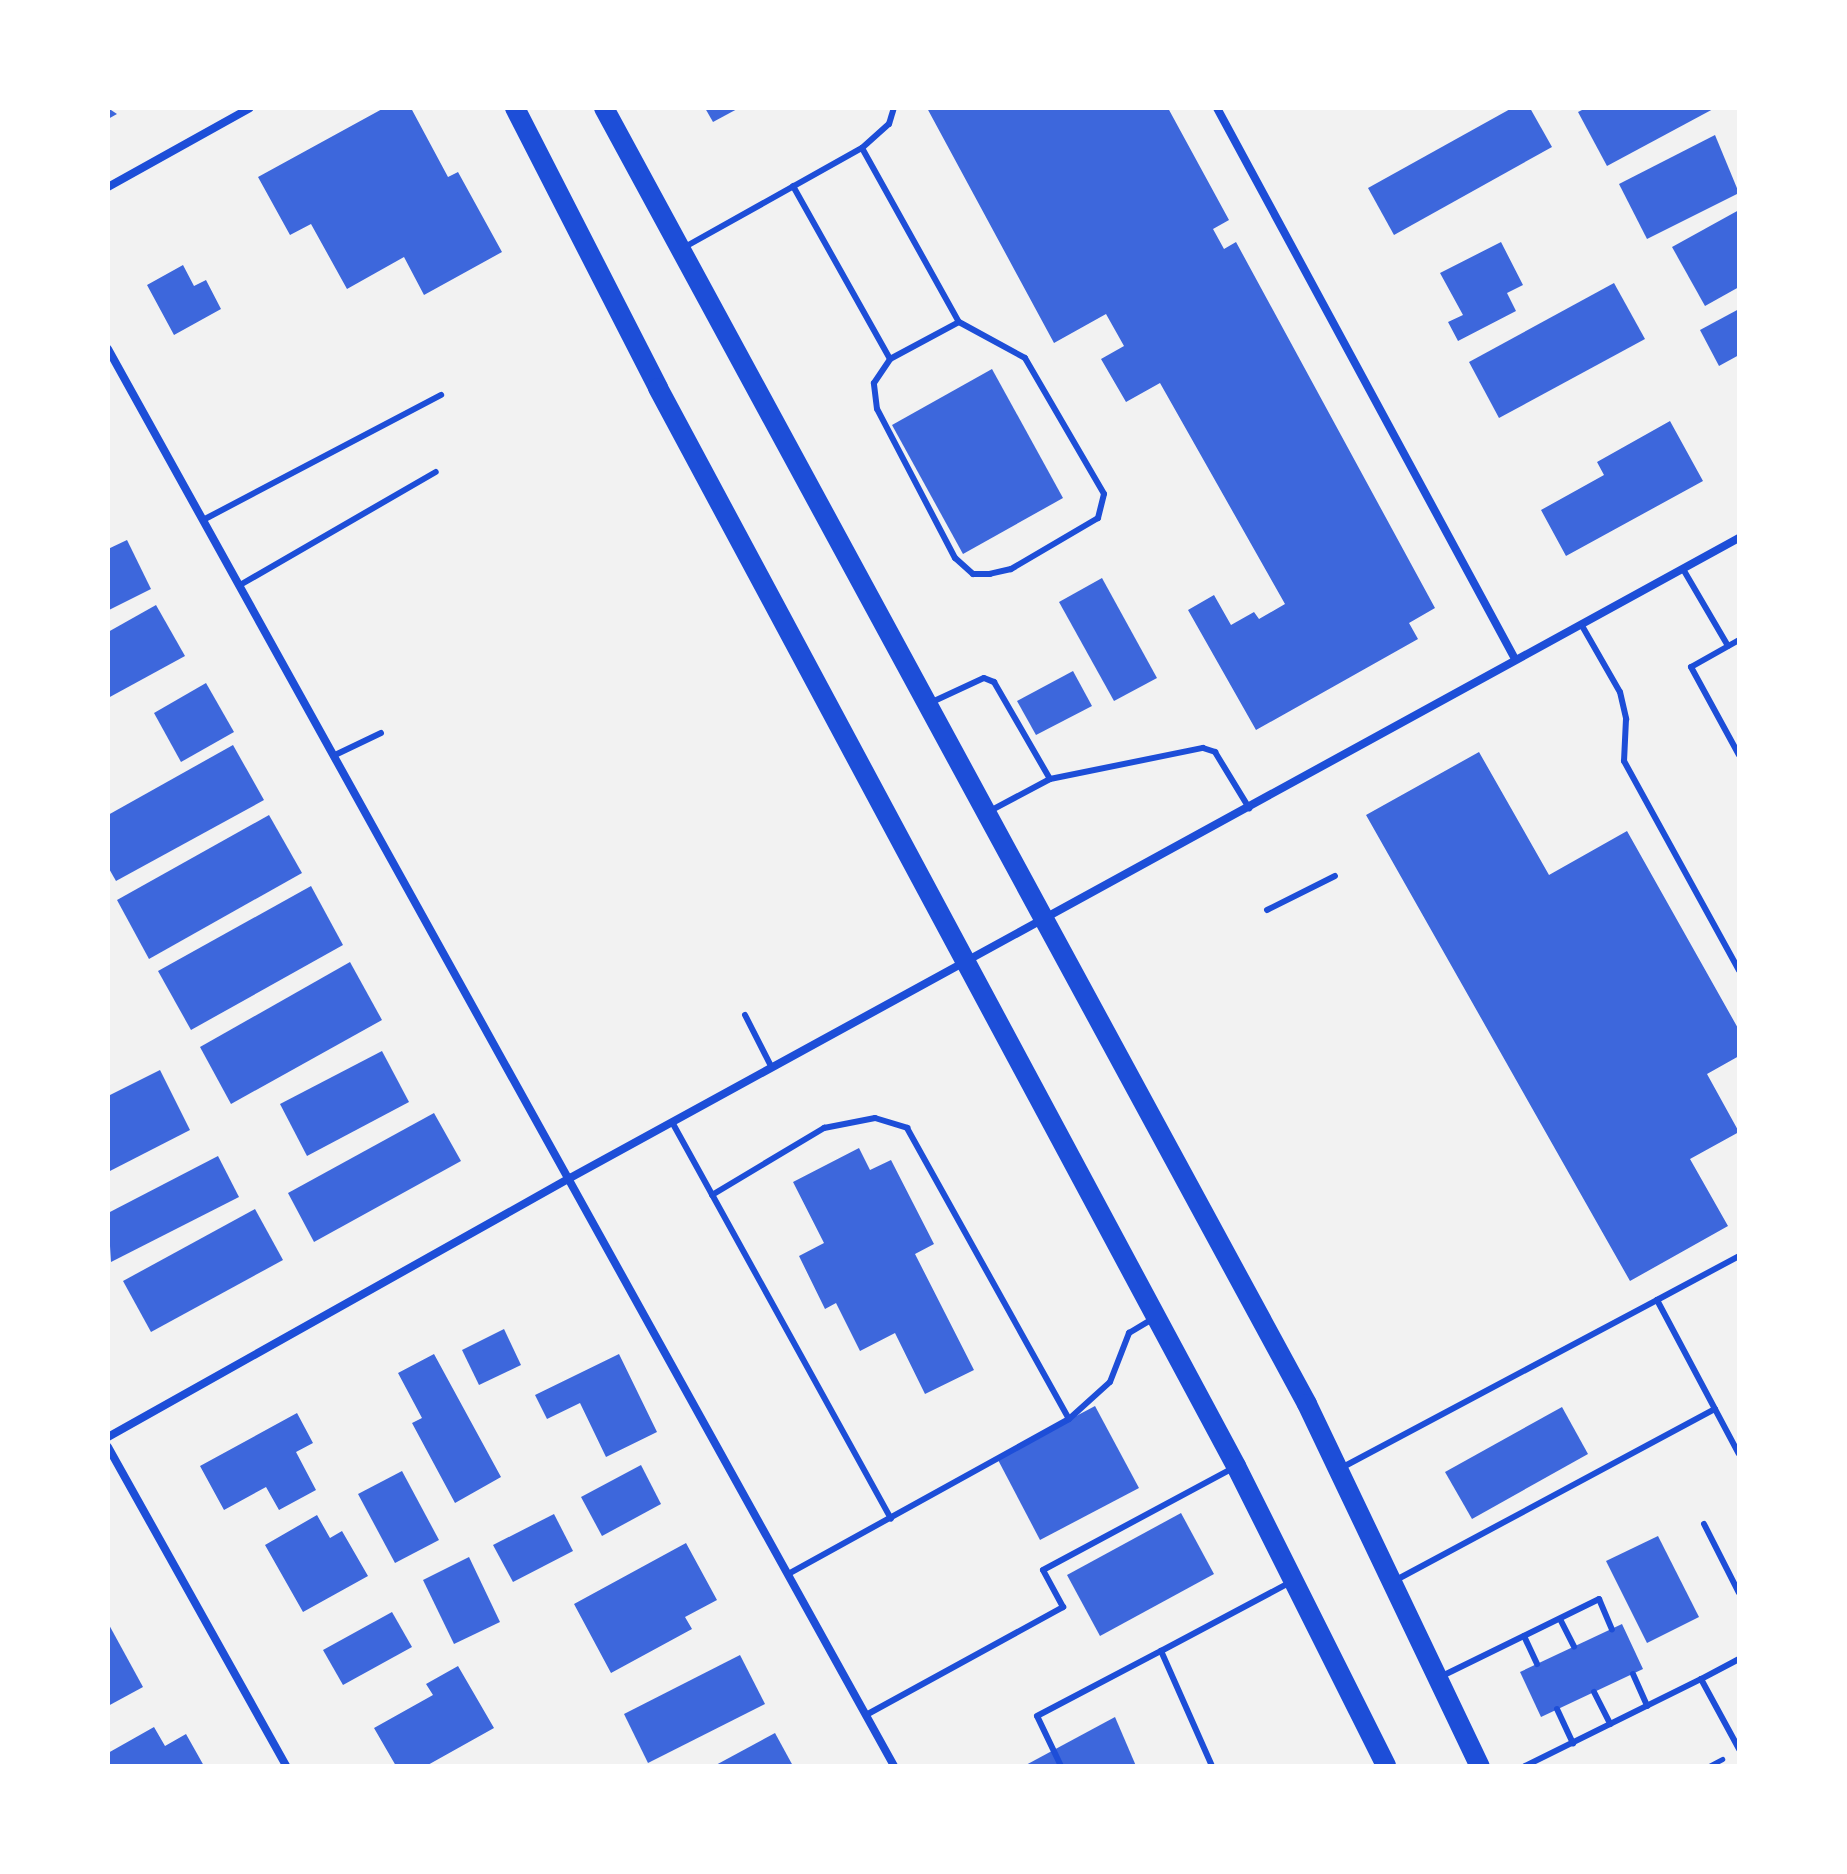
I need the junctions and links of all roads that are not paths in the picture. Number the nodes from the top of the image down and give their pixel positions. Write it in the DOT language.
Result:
graph roads {
  1 [pos="250,108"];
  2 [pos="515,108"];
  3 [pos="604,108"];
  4 [pos="894,108"];
  5 [pos="1217,108"];
  6 [pos="862,148"];
  7 [pos="793,186"];
  8 [pos="108,187"];
  9 [pos="678,251"];
  10 [pos="959,322"];
  11 [pos="108,349"];
  12 [pos="890,359"];
  13 [pos="441,395"];
  14 [pos="436,472"];
  15 [pos="203,520"];
  16 [pos="1739,538"];
  17 [pos="1683,569"];
  18 [pos="240,585"];
  19 [pos="1581,624"];
  20 [pos="1739,640"];
  21 [pos="1728,646"];
  22 [pos="1515,659"];
  23 [pos="927,705"];
  24 [pos="381,733"];
  25 [pos="335,755"];
  26 [pos="1739,755"];
  27 [pos="1050,779"];
  28 [pos="1249,808"];
  29 [pos="985,814"];
  30 [pos="1335,876"];
  31 [pos="1267,910"];
  32 [pos="1043,922"];
  33 [pos="969,962"];
  34 [pos="1739,970"];
  35 [pos="745,1015"];
  36 [pos="772,1068"];
  37 [pos="672,1122"];
  38 [pos="570,1178"];
  39 [pos="712,1195"];
  40 [pos="1739,1256"];
  41 [pos="1657,1300"];
  42 [pos="1157,1316"];
  43 [pos="1715,1409"];
  44 [pos="1069,1419"];
  45 [pos="108,1437"];
  46 [pos="108,1447"];
  47 [pos="1739,1454"];
  48 [pos="1236,1466"];
  49 [pos="1340,1469"];
  50 [pos="891,1518"];
  51 [pos="1704,1524"];
  52 [pos="788,1574"];
  53 [pos="1296,1580"];
  54 [pos="1393,1581"];
  55 [pos="1739,1593"];
  56 [pos="1560,1619"];
  57 [pos="1612,1629"];
  58 [pos="1524,1636"];
  59 [pos="1574,1647"];
  60 [pos="1161,1651"];
  61 [pos="1739,1659"];
  62 [pos="1537,1664"];
  63 [pos="1633,1674"];
  64 [pos="1439,1678"];
  65 [pos="1701,1679"];
  66 [pos="1594,1692"];
  67 [pos="1647,1706"];
  68 [pos="1557,1709"];
  69 [pos="866,1715"];
  70 [pos="1610,1724"];
  71 [pos="1573,1743"];
  72 [pos="1739,1749"];
  73 [pos="286,1766"];
  74 [pos="894,1766"];
  75 [pos="1061,1766"];
  76 [pos="1212,1766"];
  77 [pos="1386,1766"];
  78 [pos="1480,1766"];
  79 [pos="1525,1766"];
  1 -- 8 [label="street"];
  2 -- 33 [label="main road"];
  3 -- 9 [label="main road"];
  4 -- 6 [label="lane"];
  5 -- 22 [label="street"];
  6 -- 7 [label="lane"];
  6 -- 10 [label="lane"];
  7 -- 9 [label="lane"];
  7 -- 12 [label="lane"];
  9 -- 23 [label="main road"];
  10 -- 12 [label="lane"];
  10 -- 12 [label="lane"];
  11 -- 15 [label="street"];
  13 -- 15 [label="lane"];
  14 -- 18 [label="lane"];
  15 -- 18 [label="street"];
  16 -- 17 [label="street"];
  17 -- 19 [label="street"];
  17 -- 21 [label="lane"];
  18 -- 25 [label="street"];
  19 -- 22 [label="street"];
  19 -- 34 [label="lane"];
  20 -- 21 [label="lane"];
  21 -- 26 [label="lane"];
  22 -- 28 [label="street"];
  23 -- 27 [label="lane"];
  23 -- 29 [label="main road"];
  24 -- 25 [label="lane"];
  25 -- 38 [label="street"];
  27 -- 28 [label="lane"];
  27 -- 29 [label="lane"];
  28 -- 32 [label="street"];
  29 -- 32 [label="main road"];
  30 -- 31 [label="lane"];
  32 -- 33 [label="street"];
  32 -- 49 [label="main road"];
  33 -- 36 [label="street"];
  33 -- 42 [label="main road"];
  35 -- 36 [label="lane"];
  36 -- 37 [label="street"];
  37 -- 38 [label="street"];
  37 -- 39 [label="lane"];
  38 -- 45 [label="street"];
  38 -- 52 [label="street"];
  39 -- 44 [label="lane"];
  39 -- 50 [label="lane"];
  40 -- 41 [label="lane"];
  41 -- 43 [label="lane"];
  41 -- 49 [label="lane"];
  42 -- 44 [label="lane"];
  42 -- 48 [label="main road"];
  43 -- 47 [label="lane"];
  43 -- 54 [label="lane"];
  44 -- 50 [label="lane"];
  46 -- 73 [label="street"];
  48 -- 53 [label="main road"];
  48 -- 69 [label="lane"];
  49 -- 54 [label="main road"];
  50 -- 52 [label="lane"];
  51 -- 55 [label="lane"];
  52 -- 69 [label="street"];
  53 -- 60 [label="lane"];
  53 -- 77 [label="main road"];
  54 -- 64 [label="main road"];
  56 -- 57 [label="lane"];
  56 -- 58 [label="lane"];
  56 -- 59 [label="lane"];
  58 -- 62 [label="lane"];
  58 -- 64 [label="lane"];
  60 -- 75 [label="lane"];
  60 -- 76 [label="lane"];
  61 -- 65 [label="lane"];
  63 -- 67 [label="lane"];
  64 -- 78 [label="main road"];
  65 -- 67 [label="lane"];
  65 -- 72 [label="lane"];
  66 -- 70 [label="lane"];
  67 -- 70 [label="lane"];
  68 -- 71 [label="lane"];
  69 -- 74 [label="street"];
  70 -- 71 [label="lane"];
  71 -- 79 [label="lane"];
}
